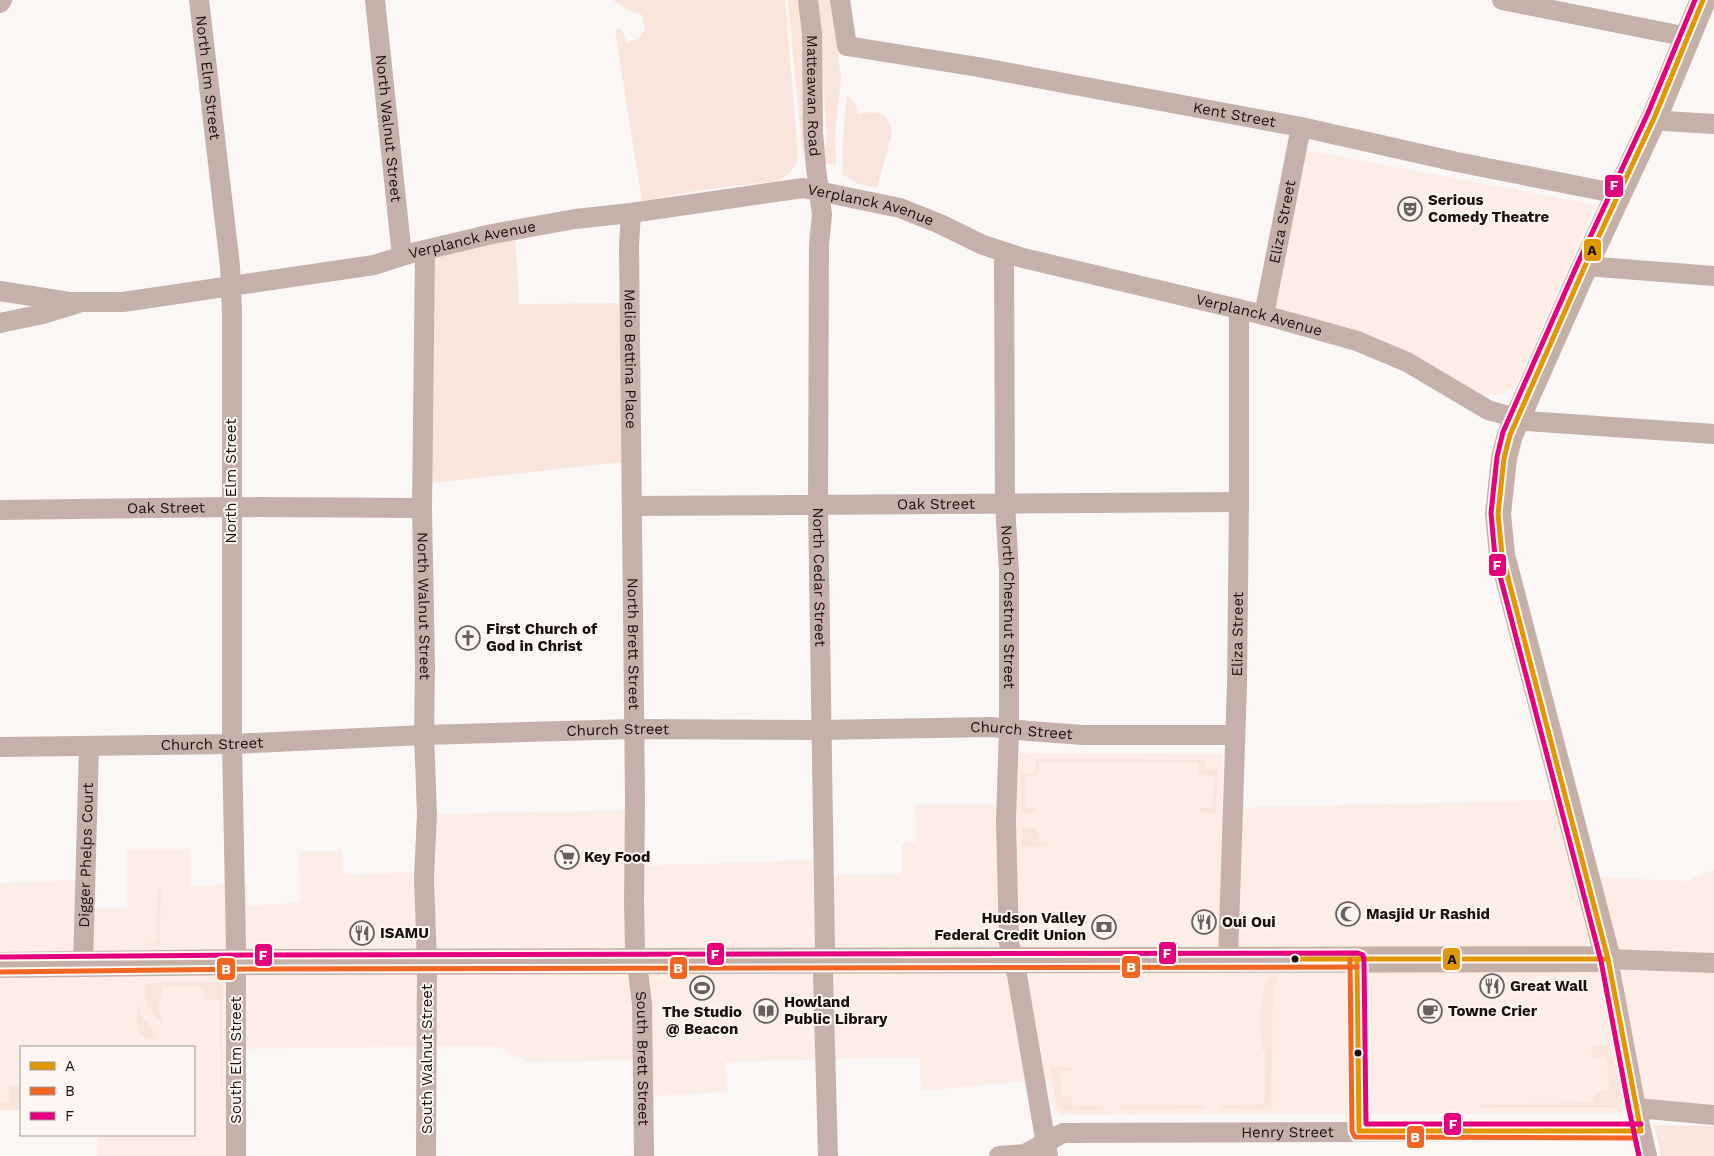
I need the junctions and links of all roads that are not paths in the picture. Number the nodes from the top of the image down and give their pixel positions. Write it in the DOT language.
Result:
graph roads {
  1 [pos="2,0"];
  2 [pos="199,0"];
  3 [pos="375,0"];
  4 [pos="808,0"];
  5 [pos="840,0"];
  6 [pos="1502,0"];
  7 [pos="1703,0"];
  8 [pos="0,3"];
  9 [pos="1688,37"];
  10 [pos="1655,116"];
  11 [pos="1714,124"];
  12 [pos="1301,127"];
  13 [pos="818,191"];
  14 [pos="1620,194"];
  15 [pos="631,213"];
  16 [pos="425,250"];
  17 [pos="1004,252"];
  18 [pos="402,256"];
  19 [pos="1585,266"];
  20 [pos="1714,276"];
  21 [pos="230,286"];
  22 [pos="0,291"];
  23 [pos="83,302"];
  24 [pos="1239,309"];
  25 [pos="1264,315"];
  26 [pos="0,323"];
  27 [pos="1517,419"];
  28 [pos="1714,434"];
  29 [pos="1239,502"];
  30 [pos="1005,504"];
  31 [pos="632,506"];
  32 [pos="818,506"];
  33 [pos="231,507"];
  34 [pos="422,508"];
  35 [pos="0,510"];
  36 [pos="634,729"];
  37 [pos="1009,729"];
  38 [pos="820,730"];
  39 [pos="424,735"];
  40 [pos="1235,735"];
  41 [pos="232,744"];
  42 [pos="89,746"];
  43 [pos="0,747"];
  44 [pos="1608,959"];
  45 [pos="1228,960"];
  46 [pos="1357,960"];
  47 [pos="1013,961"];
  48 [pos="638,962"];
  49 [pos="823,962"];
  50 [pos="427,963"];
  51 [pos="1714,963"];
  52 [pos="236,964"];
  53 [pos="0,965"];
  54 [pos="83,965"];
  55 [pos="1636,1108"];
  56 [pos="1714,1115"];
  57 [pos="1641,1131"];
  58 [pos="1359,1132"];
  59 [pos="1047,1149"];
  60 [pos="236,1156"];
  61 [pos="426,1156"];
  62 [pos="644,1156"];
  63 [pos="828,1156"];
  64 [pos="999,1156"];
  65 [pos="1647,1156"];
  1 -- 8 [label="street"];
  2 -- 21 [label="street, North Elm Street"];
  3 -- 18 [label="street, North Walnut Street"];
  4 -- 13 [label="street, Matteawan Road"];
  5 -- 12 [label="street, Kent Street"];
  6 -- 9 [label="street"];
  7 -- 9 [label="main road"];
  9 -- 10 [label="main road"];
  10 -- 11 [label="street"];
  10 -- 14 [label="main road"];
  12 -- 14 [label="street, Kent Street"];
  12 -- 25 [label="street, Eliza Street"];
  13 -- 15 [label="street, Verplanck Avenue"];
  13 -- 17 [label="street, Verplanck Avenue"];
  13 -- 32 [label="street, North Cedar Street"];
  14 -- 19 [label="main road"];
  15 -- 16 [label="street, Verplanck Avenue"];
  15 -- 31 [label="street, Melio Bettina Place"];
  16 -- 18 [label="street, Verplanck Avenue"];
  16 -- 34 [label="street, North Walnut Street"];
  17 -- 24 [label="street, Verplanck Avenue"];
  17 -- 30 [label="street, North Chestnut Street"];
  18 -- 21 [label="street, Verplanck Avenue"];
  19 -- 20 [label="street"];
  19 -- 27 [label="main road"];
  21 -- 23 [label="street, Verplanck Avenue"];
  21 -- 33 [label="street, North Elm Street"];
  22 -- 23 [label="street, Verplanck Avenue"];
  23 -- 26 [label="street"];
  24 -- 25 [label="street, Verplanck Avenue"];
  24 -- 29 [label="street, Eliza Street"];
  25 -- 27 [label="street, Verplanck Avenue"];
  27 -- 28 [label="street, Verplanck Avenue"];
  27 -- 44 [label="main road"];
  29 -- 30 [label="street, Oak Street"];
  29 -- 40 [label="street, Eliza Street"];
  30 -- 32 [label="street, Oak Street"];
  30 -- 37 [label="street, North Chestnut Street"];
  31 -- 32 [label="street, Oak Street"];
  31 -- 36 [label="street, North Brett Street"];
  32 -- 38 [label="street, North Cedar Street"];
  33 -- 34 [label="street, Oak Street"];
  33 -- 35 [label="street, Oak Street"];
  33 -- 41 [label="street, North Elm Street"];
  34 -- 39 [label="street, North Walnut Street"];
  36 -- 38 [label="street, Church Street"];
  36 -- 39 [label="street, Church Street"];
  36 -- 48 [label="street, North Brett Street"];
  37 -- 38 [label="street, Church Street"];
  37 -- 40 [label="street, Church Street"];
  37 -- 47 [label="street, North Chestnut Street"];
  38 -- 49 [label="street, North Cedar Street"];
  39 -- 41 [label="street, Church Street"];
  39 -- 50 [label="street, North Walnut Street"];
  40 -- 45 [label="street, Eliza Street"];
  41 -- 42 [label="street, Church Street"];
  41 -- 52 [label="street, North Elm Street"];
  42 -- 43 [label="street, Church Street"];
  42 -- 54 [label="street, Digger Phelps Court"];
  44 -- 46 [label="main road"];
  44 -- 51 [label="street"];
  44 -- 55 [label="street"];
  45 -- 46 [label="main road"];
  45 -- 47 [label="main road"];
  46 -- 58 [label="street"];
  47 -- 49 [label="main road"];
  47 -- 59 [label="street, North Chestnut Street"];
  48 -- 49 [label="main road"];
  48 -- 50 [label="main road"];
  48 -- 62 [label="street, South Brett Street"];
  49 -- 63 [label="street, North Cedar Street"];
  50 -- 52 [label="main road"];
  50 -- 61 [label="street, South Walnut Street"];
  52 -- 54 [label="main road"];
  52 -- 60 [label="street, South Elm Street"];
  53 -- 54 [label="main road"];
  55 -- 56 [label="street"];
  55 -- 57 [label="street"];
  57 -- 58 [label="street, Henry Street"];
  57 -- 65 [label="street"];
  58 -- 59 [label="street, Henry Street"];
  59 -- 64 [label="street, Henry Street"];
}
